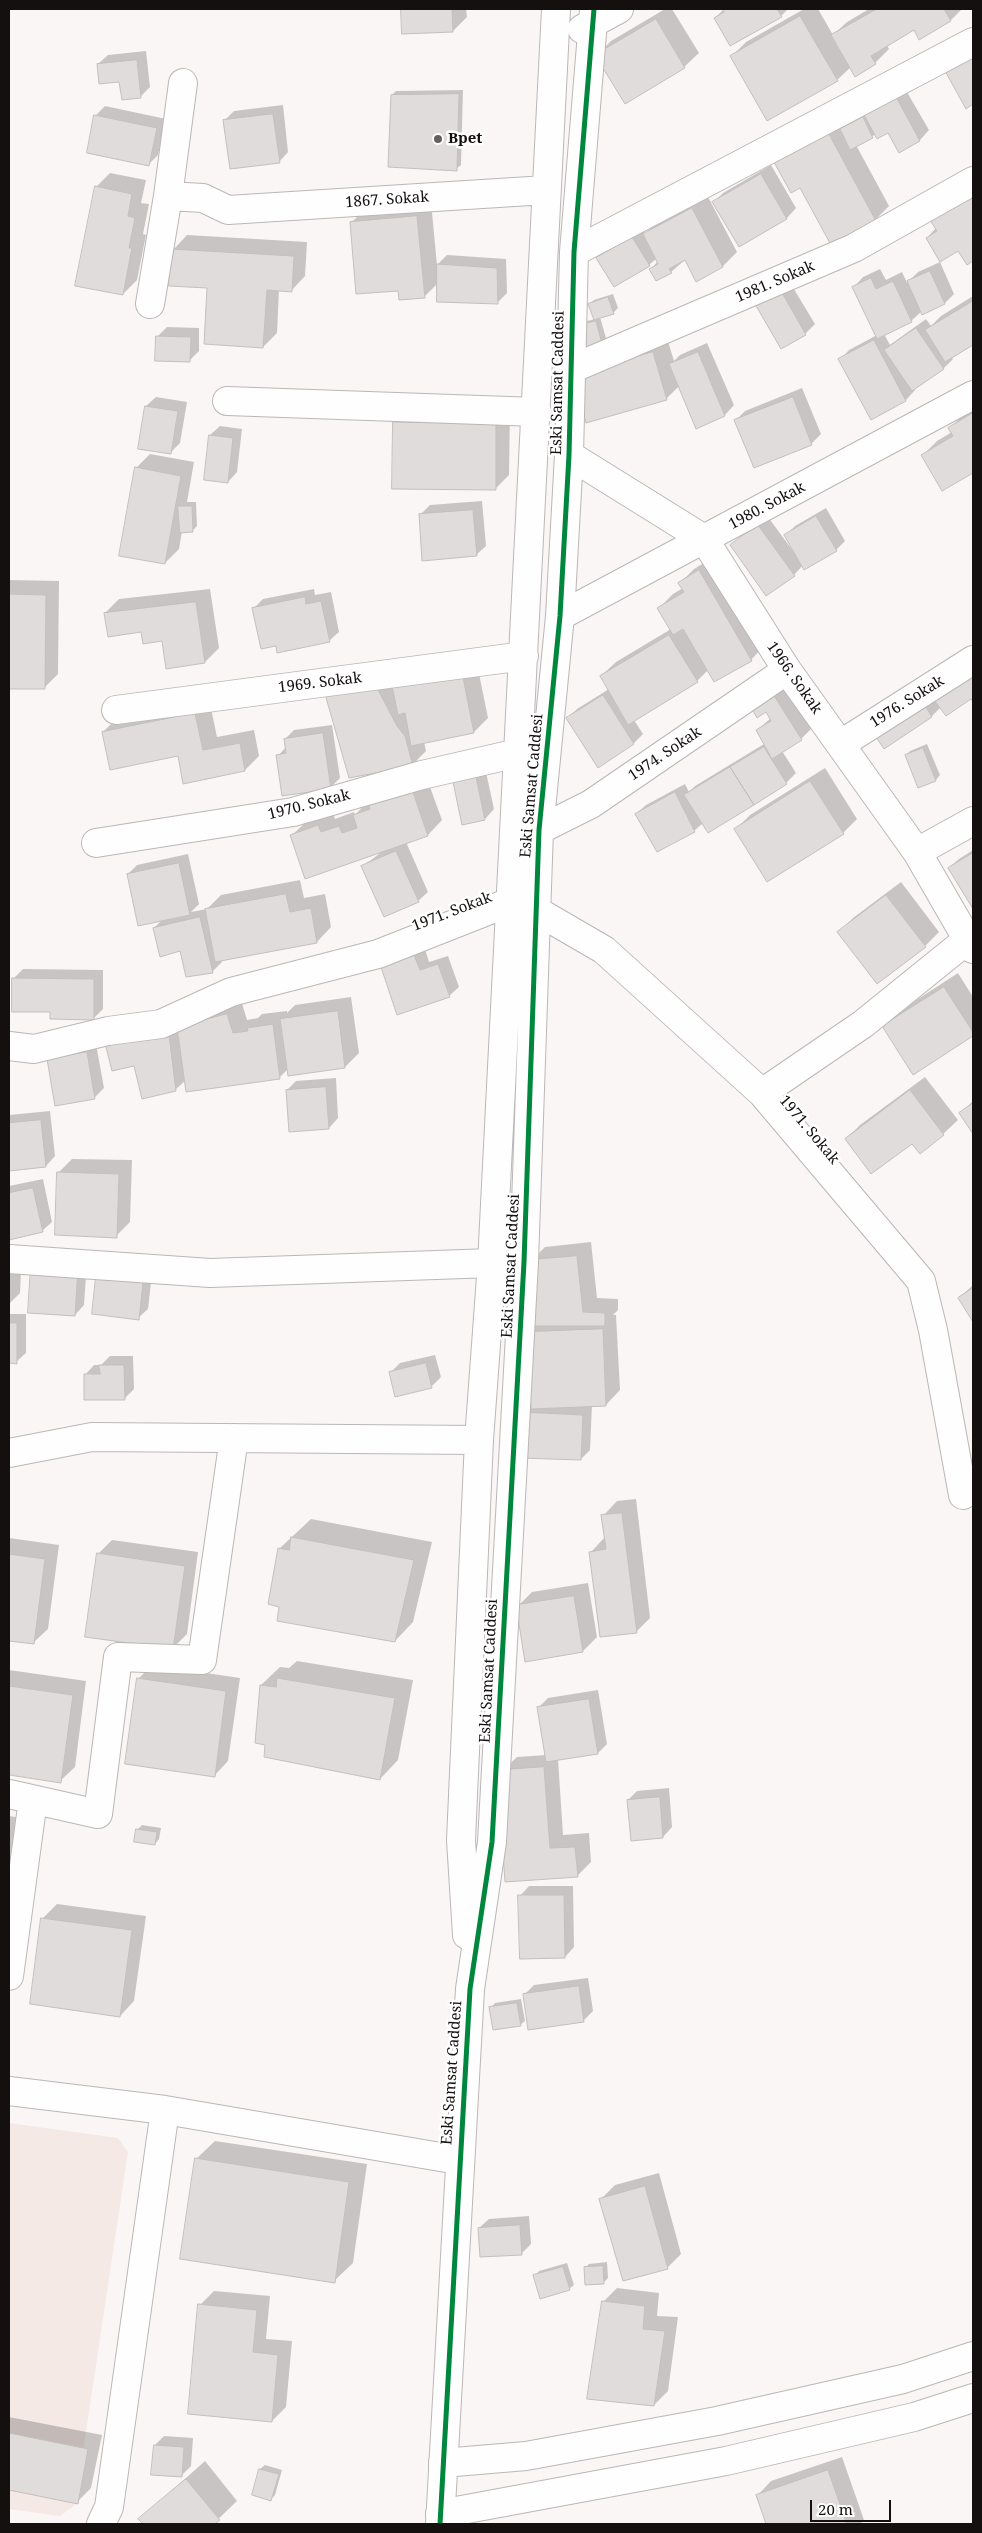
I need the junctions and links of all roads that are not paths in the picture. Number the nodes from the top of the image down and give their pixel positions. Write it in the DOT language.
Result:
graph roads {
  1 [pos="556,9"];
  2 [pos="619,9"];
  3 [pos="595,16"];
  4 [pos="556,42"];
  5 [pos="973,42"];
  6 [pos="183,83"];
  7 [pos="973,181"];
  8 [pos="546,190"];
  9 [pos="168,196"];
  10 [pos="574,252"];
  11 [pos="150,304"];
  12 [pos="569,370"];
  13 [pos="973,396"];
  14 [pos="227,402"];
  15 [pos="537,412"];
  16 [pos="569,455"];
  17 [pos="704,539"];
  18 [pos="560,616"];
  19 [pos="524,656"];
  20 [pos="973,660"];
  21 [pos="787,670"];
  22 [pos="116,710"];
  23 [pos="840,744"];
  24 [pos="518,753"];
  25 [pos="973,821"];
  26 [pos="539,830"];
  27 [pos="96,843"];
  28 [pos="917,852"];
  29 [pos="510,902"];
  30 [pos="537,911"];
  31 [pos="970,944"];
  32 [pos="21,1048"];
  33 [pos="762,1093"];
  34 [pos="9,1259"];
  35 [pos="492,1263"];
  36 [pos="234,1438"];
  37 [pos="479,1440"];
  38 [pos="9,1453"];
  39 [pos="963,1495"];
  40 [pos="21,1797"];
  41 [pos="9,1976"];
  42 [pos="470,1989"];
  43 [pos="9,2091"];
  44 [pos="165,2110"];
  45 [pos="458,2160"];
  46 [pos="973,2356"];
  47 [pos="973,2398"];
  48 [pos="443,2463"];
  49 [pos="440,2519"];
  50 [pos="101,2524"];
  1 -- 4 [label="street, Eski Samsat Caddesi"];
  2 -- 3 [label="street"];
  3 -- 4 [label="street"];
  3 -- 10 [label="street, Eski Samsat Caddesi"];
  4 -- 8 [label="street, Eski Samsat Caddesi"];
  5 -- 10 [label="street"];
  6 -- 9 [label="street"];
  7 -- 12 [label="street, 1981. Sokak"];
  8 -- 9 [label="street, 1867. Sokak"];
  8 -- 15 [label="street, Eski Samsat Caddesi"];
  9 -- 11 [label="street"];
  10 -- 12 [label="street, Eski Samsat Caddesi"];
  12 -- 16 [label="street, Eski Samsat Caddesi"];
  13 -- 17 [label="street, 1980. Sokak"];
  14 -- 15 [label="street"];
  15 -- 19 [label="street, Eski Samsat Caddesi"];
  16 -- 17 [label="street, 1966. Sokak"];
  16 -- 18 [label="street, Eski Samsat Caddesi"];
  17 -- 18 [label="street, 1980. Sokak"];
  17 -- 21 [label="street, 1966. Sokak"];
  18 -- 26 [label="street, Eski Samsat Caddesi"];
  19 -- 22 [label="street, 1969. Sokak"];
  19 -- 24 [label="street, Eski Samsat Caddesi"];
  20 -- 23 [label="street, 1976. Sokak"];
  21 -- 23 [label="street, 1966. Sokak"];
  21 -- 26 [label="street, 1974. Sokak"];
  23 -- 28 [label="street, 1966. Sokak"];
  24 -- 27 [label="street, 1970. Sokak"];
  24 -- 29 [label="street, Eski Samsat Caddesi"];
  25 -- 28 [label="street"];
  26 -- 30 [label="street, Eski Samsat Caddesi"];
  28 -- 31 [label="street, 1966. Sokak"];
  29 -- 30 [label="street, 1971. Sokak"];
  29 -- 32 [label="street, 1971. Sokak"];
  29 -- 35 [label="street, Eski Samsat Caddesi"];
  30 -- 33 [label="street, 1971. Sokak"];
  30 -- 42 [label="street, Eski Samsat Caddesi"];
  31 -- 33 [label="street"];
  33 -- 39 [label="street, 1971. Sokak"];
  34 -- 35 [label="street"];
  35 -- 37 [label="street, Eski Samsat Caddesi"];
  36 -- 37 [label="street"];
  36 -- 38 [label="street"];
  36 -- 40 [label="street"];
  37 -- 42 [label="street, Eski Samsat Caddesi"];
  40 -- 41 [label="street"];
  42 -- 45 [label="street, Eski Samsat Caddesi"];
  43 -- 44 [label="street"];
  44 -- 45 [label="street"];
  44 -- 50 [label="street"];
  45 -- 48 [label="street, Eski Samsat Caddesi"];
  46 -- 48 [label="street"];
  47 -- 49 [label="street"];
  48 -- 49 [label="street, Eski Samsat Caddesi"];
}
